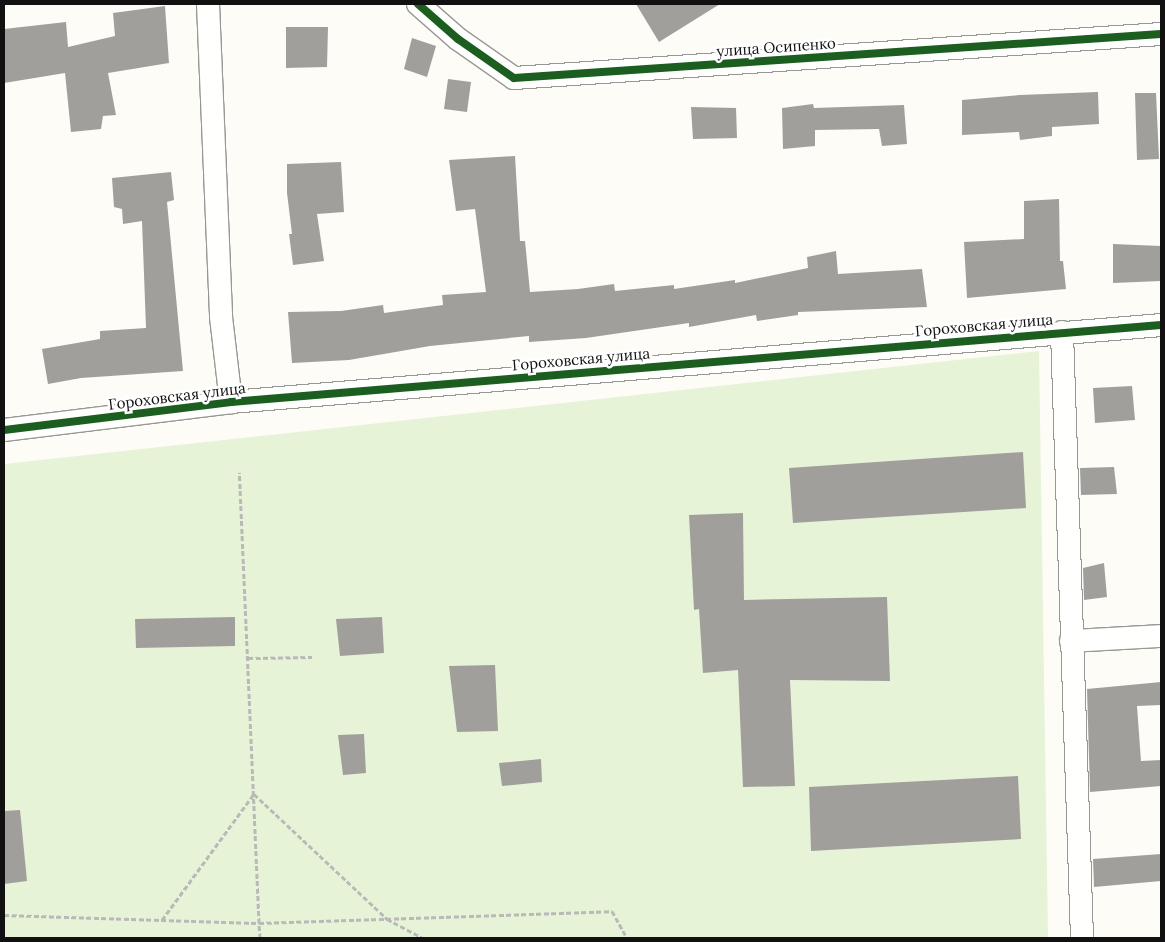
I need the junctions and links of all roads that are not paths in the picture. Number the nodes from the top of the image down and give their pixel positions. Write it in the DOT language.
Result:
graph roads {
  1 [pos="208,4"];
  2 [pos="418,4"];
  3 [pos="1161,34"];
  4 [pos="1161,325"];
  5 [pos="1062,332"];
  6 [pos="231,402"];
  7 [pos="4,430"];
  8 [pos="1161,636"];
  9 [pos="1071,641"];
  10 [pos="1082,938"];
  1 -- 6 [label="street"];
  2 -- 3 [label="street, улица Осипенко"];
  4 -- 5 [label="street, Гороховская улица"];
  5 -- 6 [label="street, Гороховская улица"];
  5 -- 9 [label="street"];
  6 -- 7 [label="street, Гороховская улица"];
  8 -- 9 [label="street"];
  9 -- 10 [label="street"];
}
